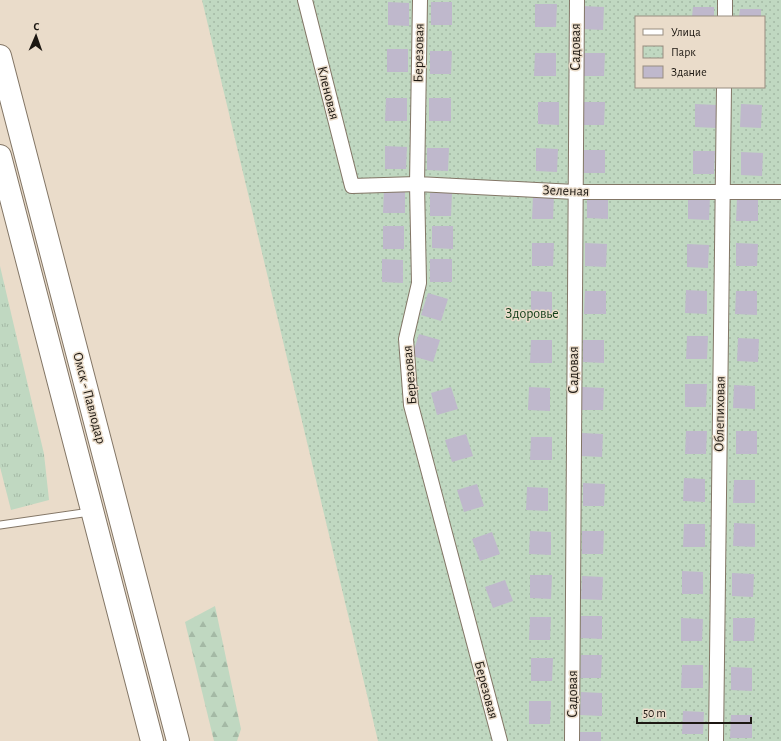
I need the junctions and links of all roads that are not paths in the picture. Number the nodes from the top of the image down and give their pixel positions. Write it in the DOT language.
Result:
graph roads {
  1 [pos="305,0"];
  2 [pos="420,0"];
  3 [pos="577,0"];
  4 [pos="725,0"];
  5 [pos="725,16"];
  6 [pos="0,56"];
  7 [pos="724,88"];
  8 [pos="0,156"];
  9 [pos="417,184"];
  10 [pos="352,186"];
  11 [pos="722,191"];
  12 [pos="575,192"];
  13 [pos="781,192"];
  14 [pos="92,512"];
  15 [pos="0,525"];
  16 [pos="152,741"];
  17 [pos="178,741"];
  18 [pos="500,741"];
  19 [pos="572,741"];
  20 [pos="716,741"];
  1 -- 10 [label="street, Кленовая"];
  2 -- 9 [label="street, Березовая"];
  3 -- 12 [label="street, Садовая"];
  4 -- 5 [label="street"];
  6 -- 17 [label="highway, Омск - Павлодар"];
  7 -- 11 [label="street, Облепиховая"];
  8 -- 14 [label="highway, Омск - Павлодар"];
  9 -- 10 [label="street, Зеленая"];
  9 -- 12 [label="street, Зеленая"];
  9 -- 18 [label="street, Березовая"];
  11 -- 12 [label="street, Зеленая"];
  11 -- 13 [label="street, Зеленая"];
  11 -- 20 [label="street, Облепиховая"];
  12 -- 19 [label="street, Садовая"];
  14 -- 15 [label="lane"];
  14 -- 16 [label="highway, Омск - Павлодар"];
}
